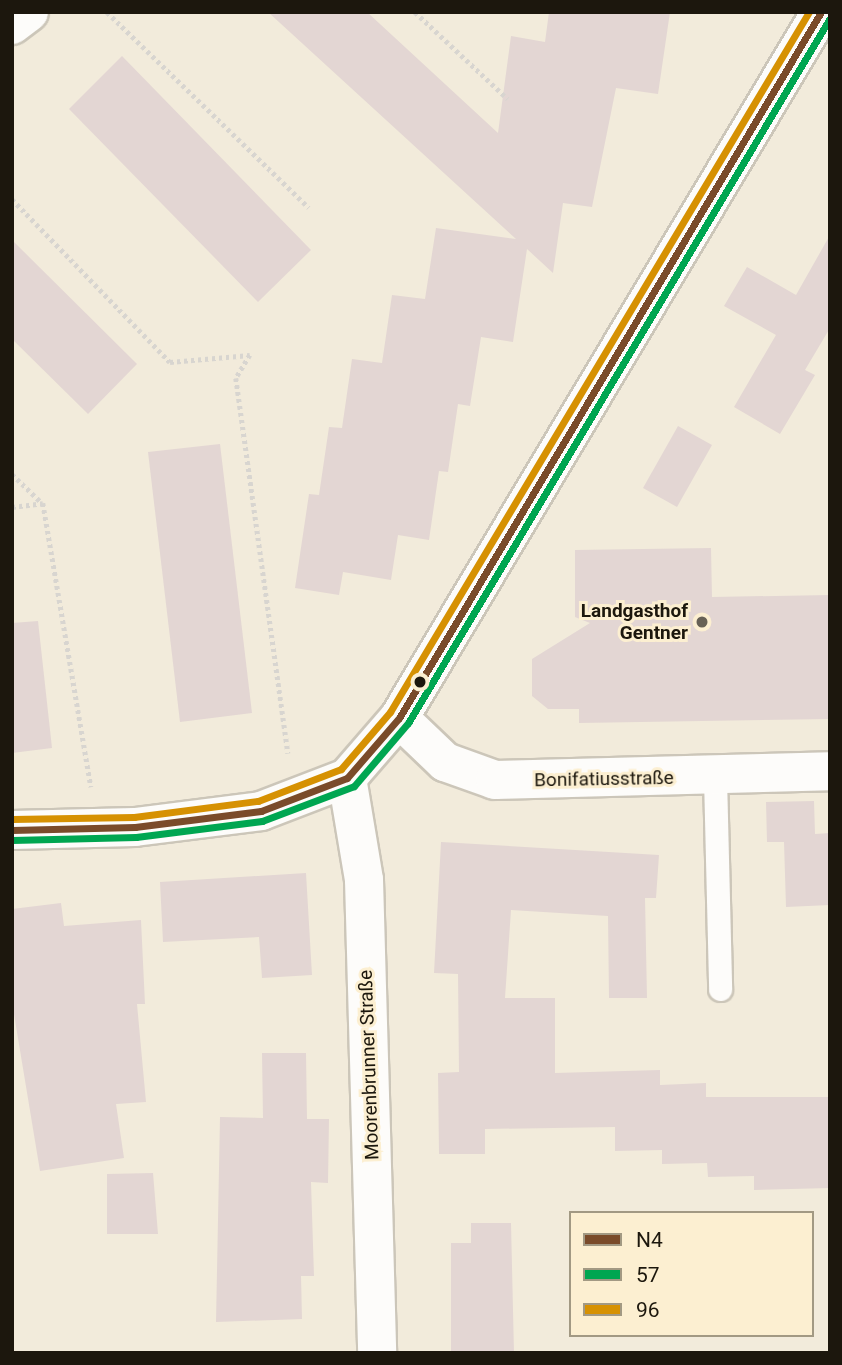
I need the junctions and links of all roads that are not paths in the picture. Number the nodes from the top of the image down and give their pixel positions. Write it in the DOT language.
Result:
graph roads {
  1 [pos="29,12"];
  2 [pos="821,12"];
  3 [pos="12,25"];
  4 [pos="399,718"];
  5 [pos="830,771"];
  6 [pos="715,776"];
  7 [pos="347,778"];
  8 [pos="12,830"];
  9 [pos="720,989"];
  10 [pos="377,1353"];
  1 -- 3 [label="street"];
  2 -- 4 [label="street"];
  4 -- 6 [label="street, Bonifatiusstraße"];
  4 -- 7 [label="street"];
  5 -- 6 [label="street, Bonifatiusstraße"];
  6 -- 9 [label="lane"];
  7 -- 8 [label="street"];
  7 -- 10 [label="street, Moorenbrunner Straße"];
}
